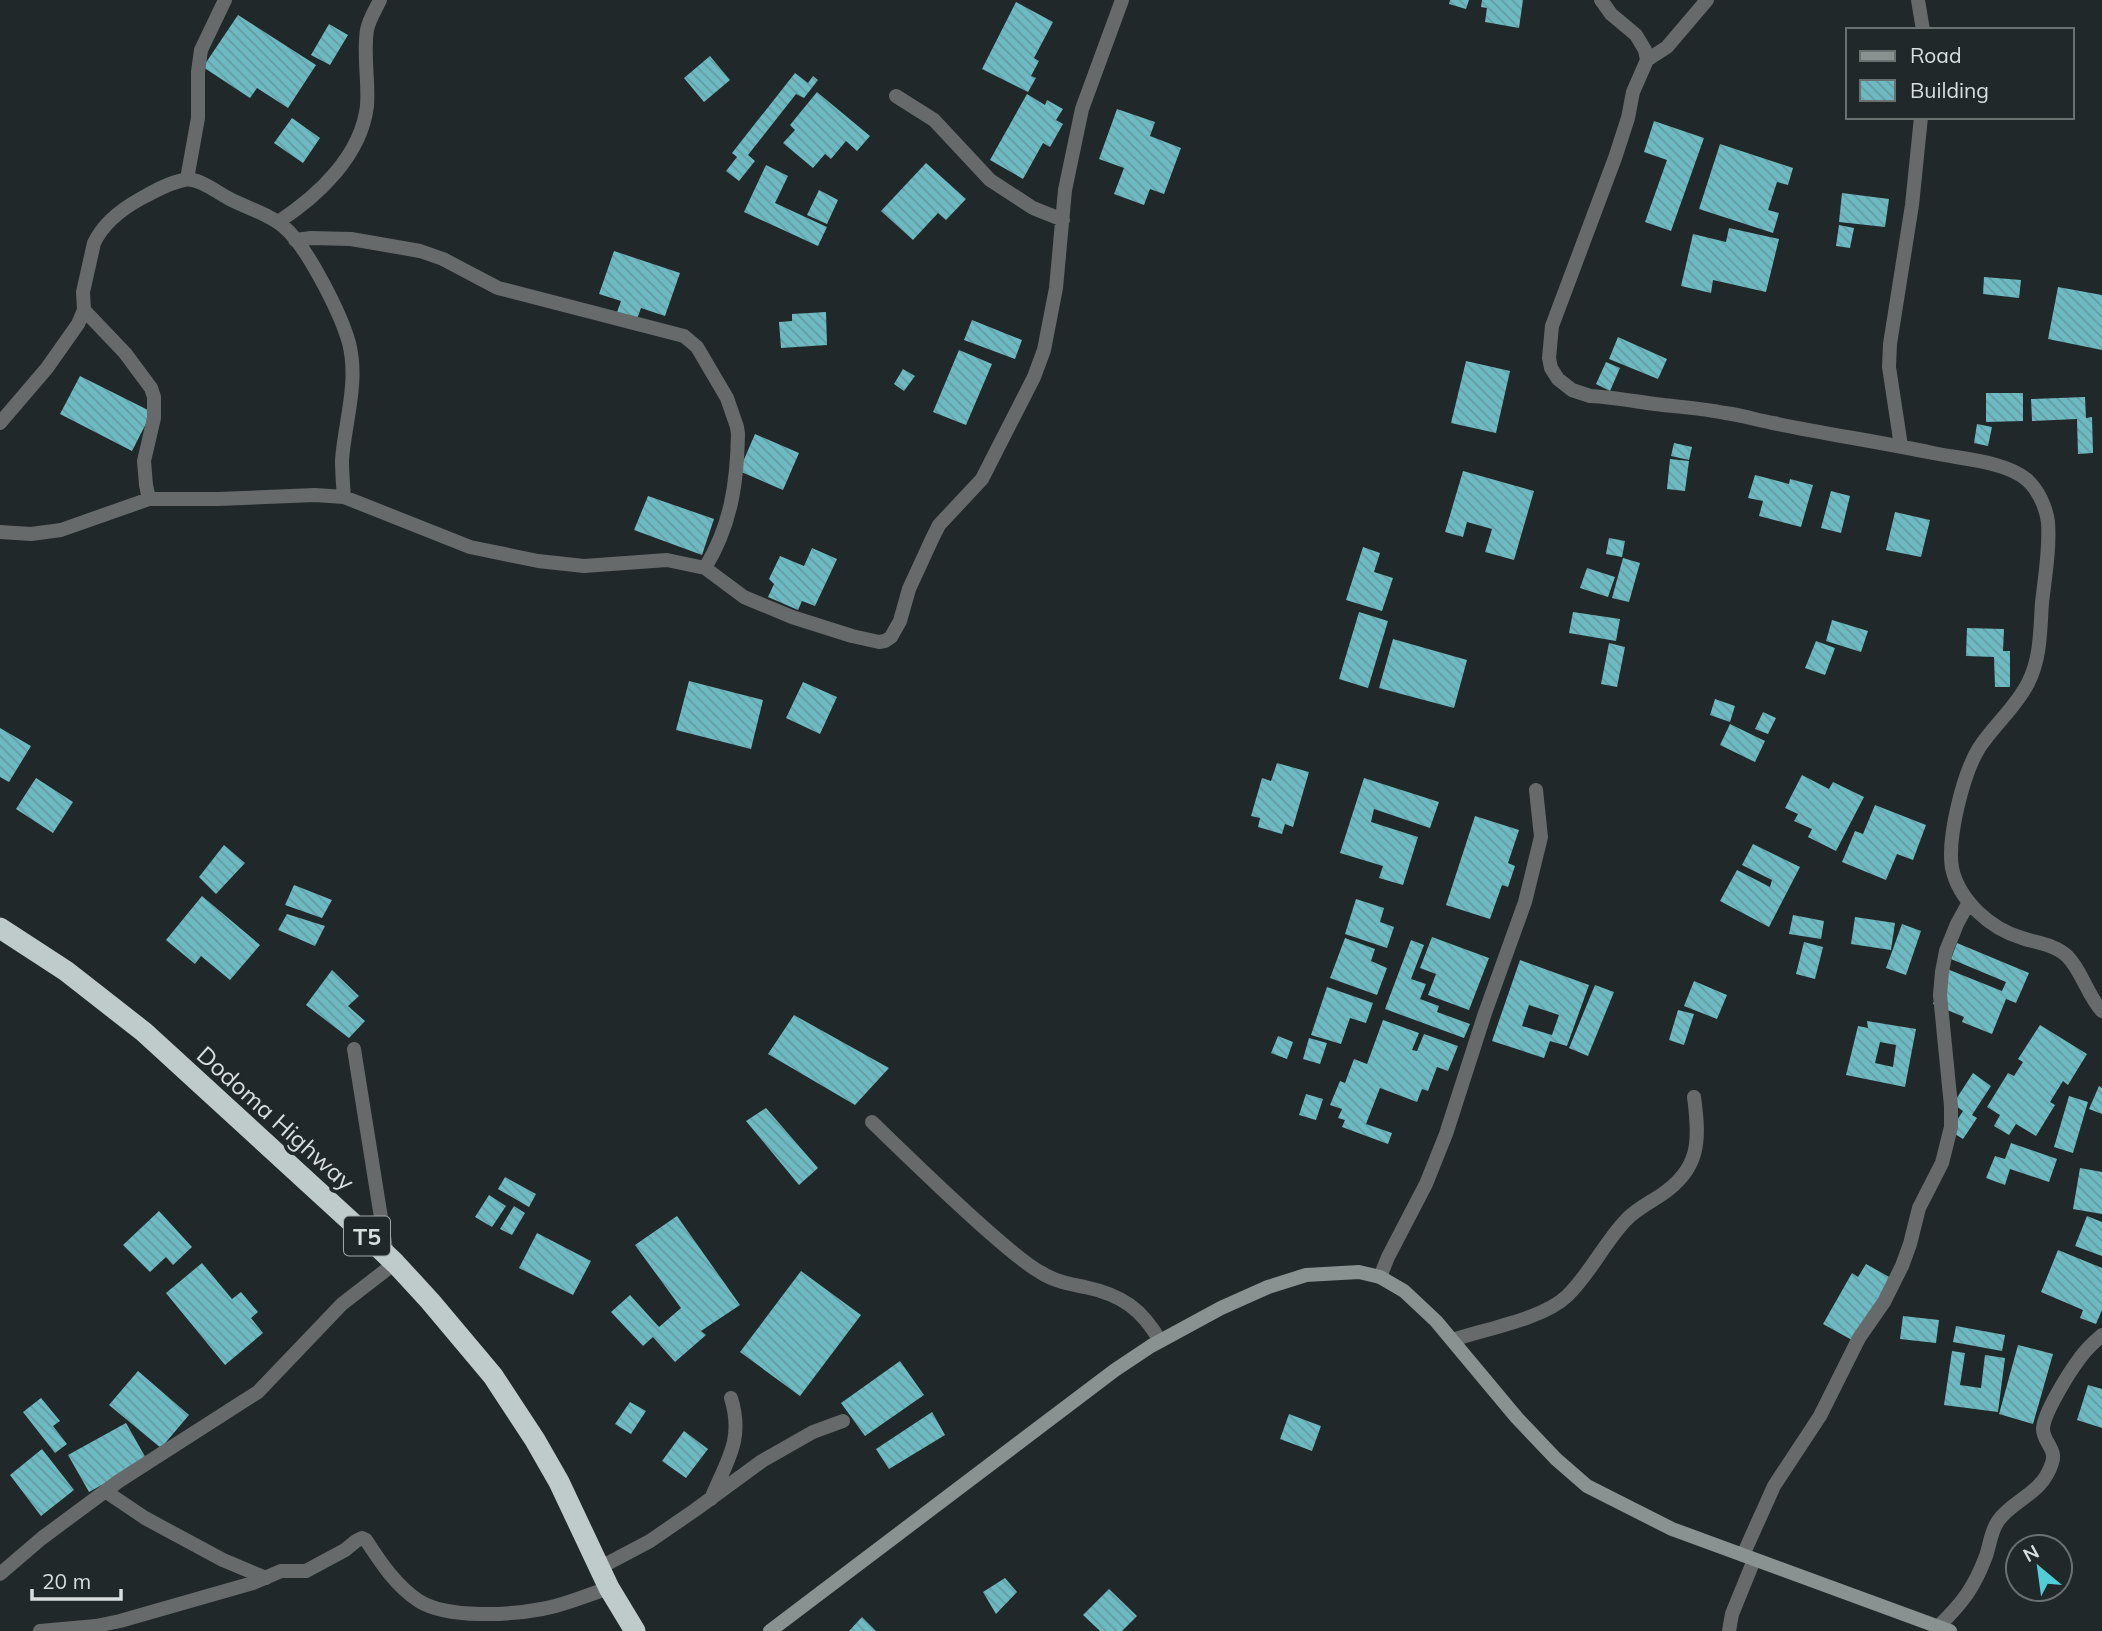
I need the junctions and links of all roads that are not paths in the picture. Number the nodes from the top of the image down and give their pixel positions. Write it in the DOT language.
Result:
graph roads {
  1 [pos="225,0"];
  2 [pos="380,0"];
  3 [pos="1122,0"];
  4 [pos="1601,0"];
  5 [pos="1707,0"];
  6 [pos="1918,0"];
  7 [pos="1923,28"];
  8 [pos="1647,60"];
  9 [pos="896,96"];
  10 [pos="1921,119"];
  11 [pos="187,179"];
  12 [pos="1063,220"];
  13 [pos="278,222"];
  14 [pos="295,240"];
  15 [pos="85,310"];
  16 [pos="0,423"];
  17 [pos="1901,446"];
  18 [pos="344,497"];
  19 [pos="149,499"];
  20 [pos="0,532"];
  21 [pos="705,568"];
  22 [pos="1536,790"];
  23 [pos="1969,902"];
  24 [pos="0,928"];
  25 [pos="2102,1011"];
  26 [pos="354,1049"];
  27 [pos="1694,1097"];
  28 [pos="873,1122"];
  29 [pos="391,1259"];
  30 [pos="1380,1278"];
  31 [pos="2102,1335"];
  32 [pos="1453,1340"];
  33 [pos="1160,1341"];
  34 [pos="732,1398"];
  35 [pos="843,1421"];
  36 [pos="105,1491"];
  37 [pos="710,1499"];
  38 [pos="1748,1558"];
  39 [pos="600,1568"];
  40 [pos="0,1574"];
  41 [pos="266,1578"];
  42 [pos="609,1588"];
  43 [pos="1945,1628"];
  44 [pos="40,1631"];
  45 [pos="635,1631"];
  46 [pos="771,1631"];
  47 [pos="1729,1631"];
  1 -- 11 [label="street"];
  2 -- 13 [label="street"];
  3 -- 12 [label="street"];
  4 -- 8 [label="street"];
  5 -- 8 [label="street"];
  6 -- 7 [label="street"];
  8 -- 17 [label="street"];
  9 -- 12 [label="street"];
  10 -- 17 [label="street"];
  11 -- 13 [label="street"];
  11 -- 15 [label="street"];
  12 -- 21 [label="street"];
  13 -- 14 [label="street"];
  14 -- 18 [label="street"];
  14 -- 21 [label="street"];
  15 -- 16 [label="street"];
  15 -- 19 [label="street"];
  17 -- 23 [label="street"];
  18 -- 19 [label="street"];
  18 -- 21 [label="street"];
  19 -- 20 [label="street"];
  22 -- 30 [label="street"];
  23 -- 25 [label="street"];
  23 -- 38 [label="street"];
  24 -- 29 [label="highway, Dodoma Highway / T5"];
  26 -- 29 [label="street"];
  27 -- 32 [label="street"];
  28 -- 33 [label="street"];
  29 -- 36 [label="street"];
  29 -- 39 [label="highway, Dodoma Highway / T5"];
  30 -- 32 [label="street"];
  30 -- 33 [label="street"];
  31 -- 43 [label="street"];
  32 -- 38 [label="street"];
  33 -- 46 [label="street"];
  34 -- 37 [label="street"];
  35 -- 37 [label="street"];
  36 -- 40 [label="street"];
  36 -- 41 [label="street"];
  37 -- 39 [label="street"];
  38 -- 43 [label="street"];
  38 -- 47 [label="street"];
  39 -- 42 [label="highway, Dodoma Highway / T5"];
  41 -- 42 [label="street"];
  41 -- 44 [label="street"];
  42 -- 45 [label="highway, Dodoma Highway / T5"];
}
